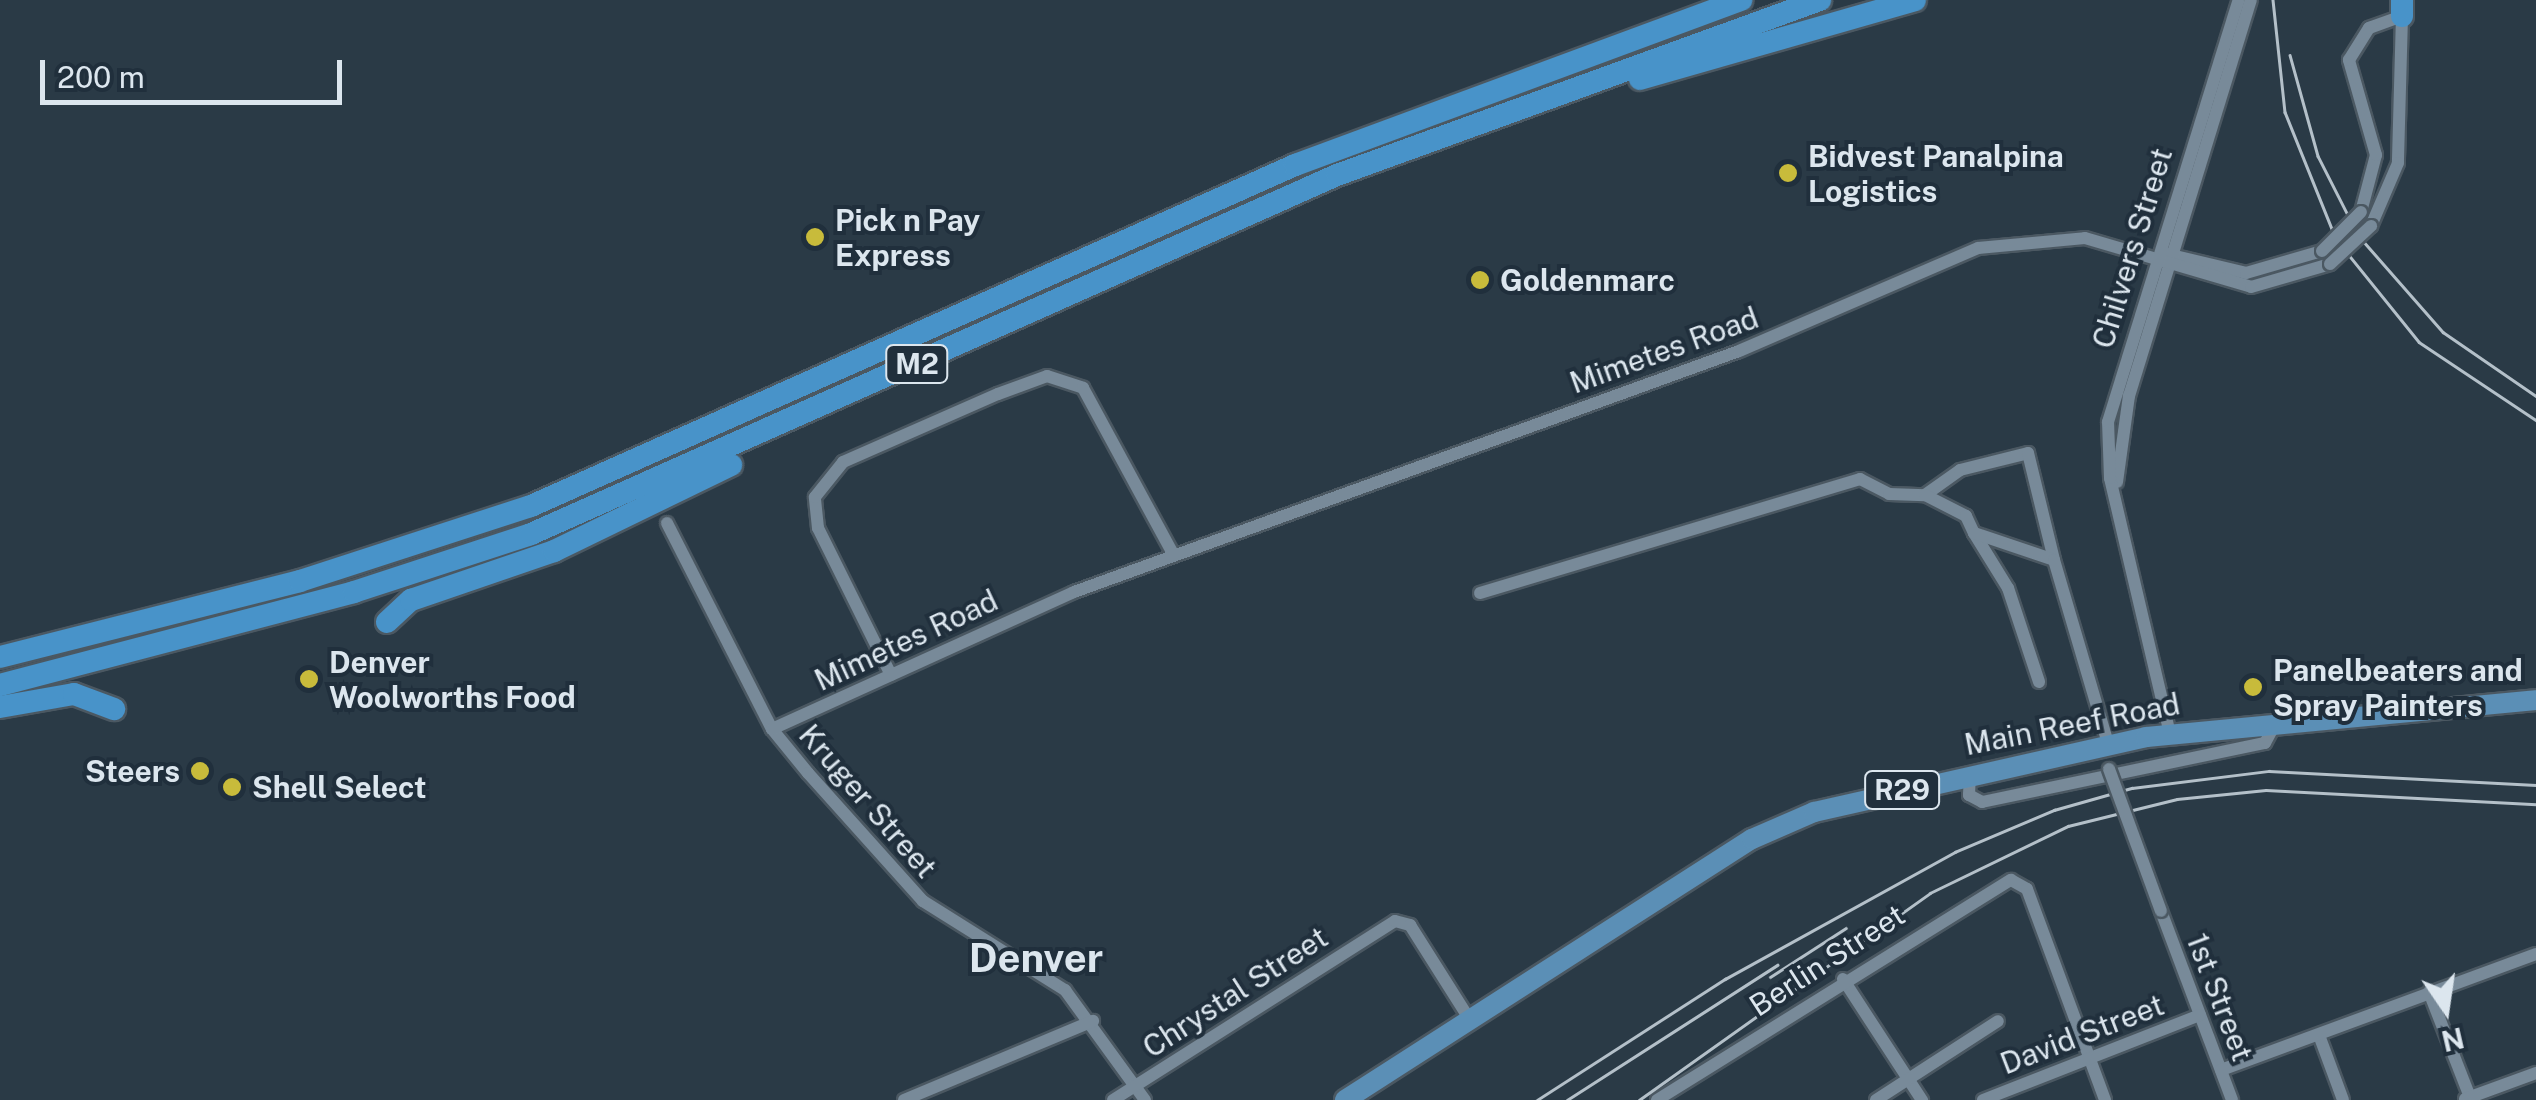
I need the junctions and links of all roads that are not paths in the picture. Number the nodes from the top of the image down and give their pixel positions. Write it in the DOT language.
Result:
graph roads {
  1 [pos="1730,0"];
  2 [pos="1742,0"];
  3 [pos="1820,0"];
  4 [pos="1916,0"];
  5 [pos="2239,0"];
  6 [pos="2251,0"];
  7 [pos="2402,8"];
  8 [pos="1693,17"];
  9 [pos="1436,137"];
  10 [pos="2156,258"];
  11 [pos="2173,263"];
  12 [pos="960,345"];
  13 [pos="1925,494"];
  14 [pos="2121,515"];
  15 [pos="667,523"];
  16 [pos="1974,533"];
  17 [pos="1173,554"];
  18 [pos="2054,560"];
  19 [pos="1480,593"];
  20 [pos="386,622"];
  21 [pos="0,658"];
  22 [pos="891,675"];
  23 [pos="2039,682"];
  24 [pos="0,684"];
  25 [pos="2536,700"];
  26 [pos="0,707"];
  27 [pos="114,709"];
  28 [pos="2276,722"];
  29 [pos="772,730"];
  30 [pos="2170,734"];
  31 [pos="2108,744"];
  32 [pos="2110,769"];
  33 [pos="1970,775"];
  34 [pos="2536,954"];
  35 [pos="1843,980"];
  36 [pos="2430,992"];
  37 [pos="2200,1015"];
  38 [pos="1470,1020"];
  39 [pos="1092,1021"];
  40 [pos="1998,1021"];
  41 [pos="2319,1035"];
  42 [pos="2090,1059"];
  43 [pos="2221,1070"];
  44 [pos="2536,1073"];
  45 [pos="1909,1079"];
  46 [pos="1136,1085"];
  47 [pos="2468,1099"];
  48 [pos="904,1100"];
  49 [pos="1113,1100"];
  50 [pos="1145,1100"];
  51 [pos="1345,1100"];
  52 [pos="1657,1100"];
  53 [pos="1876,1100"];
  54 [pos="1922,1100"];
  55 [pos="1983,1100"];
  56 [pos="2105,1100"];
  57 [pos="2232,1100"];
  58 [pos="2343,1100"];
  1 -- 8 [label="highway"];
  2 -- 8 [label="highway, M2"];
  3 -- 9 [label="highway, M2"];
  4 -- 9 [label="highway"];
  5 -- 10 [label="street, Chilvers Street"];
  6 -- 11 [label="street, Chilvers Street"];
  7 -- 11 [label="street, bridge"];
  7 -- 11 [label="street, Mimetes Road, bridge"];
  8 -- 21 [label="highway, M2"];
  9 -- 12 [label="highway, M2"];
  10 -- 11 [label="street, Mimetes Road"];
  10 -- 14 [label="street, Chilvers Street"];
  10 -- 17 [label="street, Mimetes Road"];
  11 -- 14 [label="street, Chilvers Street"];
  12 -- 20 [label="highway"];
  12 -- 24 [label="highway, M2"];
  13 -- 16 [label="street"];
  13 -- 18 [label="street"];
  13 -- 19 [label="street"];
  14 -- 30 [label="street, Chilvers Street"];
  15 -- 29 [label="street, Kruger Street"];
  16 -- 18 [label="street"];
  16 -- 23 [label="street"];
  17 -- 22 [label="street, Mimetes Road"];
  17 -- 22 [label="street"];
  18 -- 31 [label="street"];
  22 -- 29 [label="street, Mimetes Road"];
  25 -- 28 [label="main road, Main Reef Road / R29"];
  26 -- 27 [label="highway"];
  28 -- 30 [label="main road, Main Reef Road / R29"];
  28 -- 32 [label="street"];
  29 -- 39 [label="street, Kruger Street"];
  30 -- 31 [label="main road, Main Reef Road / R29"];
  31 -- 33 [label="main road, Main Reef Road / R29"];
  32 -- 33 [label="street"];
  32 -- 37 [label="street, 1st Street, bridge"];
  33 -- 38 [label="main road, Main Reef Road / R29"];
  34 -- 36 [label="street"];
  35 -- 42 [label="street, Berlin Street"];
  35 -- 45 [label="street"];
  35 -- 52 [label="street, Berlin Street"];
  36 -- 41 [label="street"];
  36 -- 47 [label="street"];
  37 -- 42 [label="street, David Street"];
  37 -- 43 [label="street, 1st Street"];
  38 -- 46 [label="street, Chrystal Street"];
  38 -- 51 [label="main road, Main Reef Road / R29"];
  39 -- 46 [label="street, Kruger Street"];
  39 -- 48 [label="street"];
  40 -- 45 [label="street"];
  41 -- 43 [label="street"];
  41 -- 58 [label="street"];
  42 -- 55 [label="street, David Street"];
  42 -- 56 [label="street"];
  43 -- 57 [label="street, 1st Street"];
  44 -- 47 [label="street"];
  45 -- 53 [label="street"];
  45 -- 54 [label="street"];
  46 -- 49 [label="street, Chrystal Street"];
  46 -- 50 [label="street, Kruger Street"];
}
